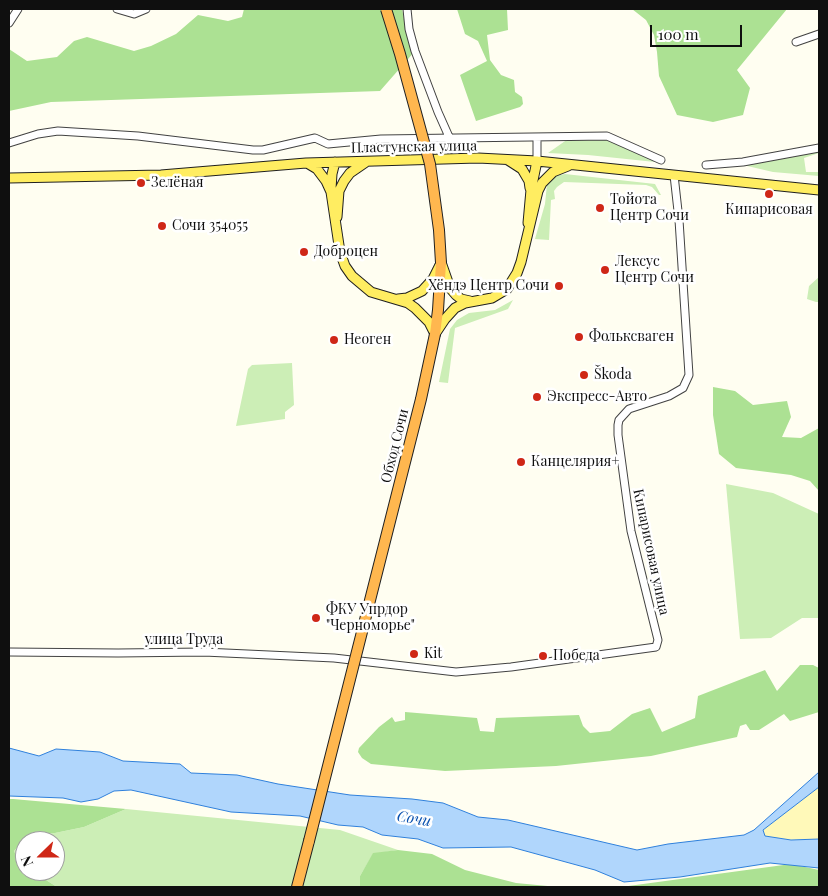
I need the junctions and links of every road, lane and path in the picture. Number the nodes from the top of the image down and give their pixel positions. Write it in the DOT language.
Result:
graph roads {
  1 [pos="18,9"];
  2 [pos="117,9"];
  3 [pos="146,9"];
  4 [pos="386,9"];
  5 [pos="407,9"];
  6 [pos="9,23"];
  7 [pos="819,34"];
  8 [pos="796,42"];
  9 [pos="537,138"];
  10 [pos="450,139"];
  11 [pos="9,143"];
  12 [pos="819,148"];
  13 [pos="508,160"];
  14 [pos="662,160"];
  15 [pos="369,161"];
  16 [pos="537,161"];
  17 [pos="335,162"];
  18 [pos="306,163"];
  19 [pos="572,165"];
  20 [pos="706,165"];
  21 [pos="674,175"];
  22 [pos="9,178"];
  23 [pos="819,190"];
  24 [pos="534,191"];
  25 [pos="335,192"];
  26 [pos="441,263"];
  27 [pos="396,299"];
  28 [pos="473,302"];
  29 [pos="435,334"];
  30 [pos="9,652"];
  31 [pos="358,660"];
  32 [pos="297,887"];
  1 -- 6 [label="street"];
  2 -- 3 [label="street"];
  4 -- 26 [label="highway, Обход Сочи, bridge"];
  5 -- 10 [label="street"];
  7 -- 8 [label="street"];
  9 -- 10 [label="street"];
  9 -- 14 [label="street"];
  9 -- 16 [label="street"];
  10 -- 11 [label="street"];
  12 -- 20 [label="street"];
  13 -- 15 [label="main road, Пластунская улица"];
  13 -- 16 [label="main road, Пластунская улица"];
  13 -- 24 [label="main road"];
  15 -- 17 [label="main road, Пластунская улица"];
  15 -- 25 [label="main road"];
  16 -- 19 [label="main road, Пластунская улица"];
  16 -- 24 [label="main road"];
  17 -- 18 [label="main road, Пластунская улица"];
  17 -- 25 [label="main road"];
  18 -- 22 [label="main road, Пластунская улица"];
  18 -- 25 [label="main road"];
  19 -- 21 [label="main road, Пластунская улица"];
  19 -- 24 [label="main road"];
  21 -- 23 [label="main road, Пластунская улица"];
  21 -- 31 [label="street, Кипарисовая улица"];
  24 -- 28 [label="main road"];
  25 -- 27 [label="main road"];
  26 -- 27 [label="main road"];
  26 -- 28 [label="main road"];
  26 -- 29 [label="highway, Обход Сочи"];
  27 -- 29 [label="main road"];
  28 -- 29 [label="main road"];
  29 -- 32 [label="highway, Обход Сочи, bridge"];
  30 -- 31 [label="street, улица Труда"];
}
